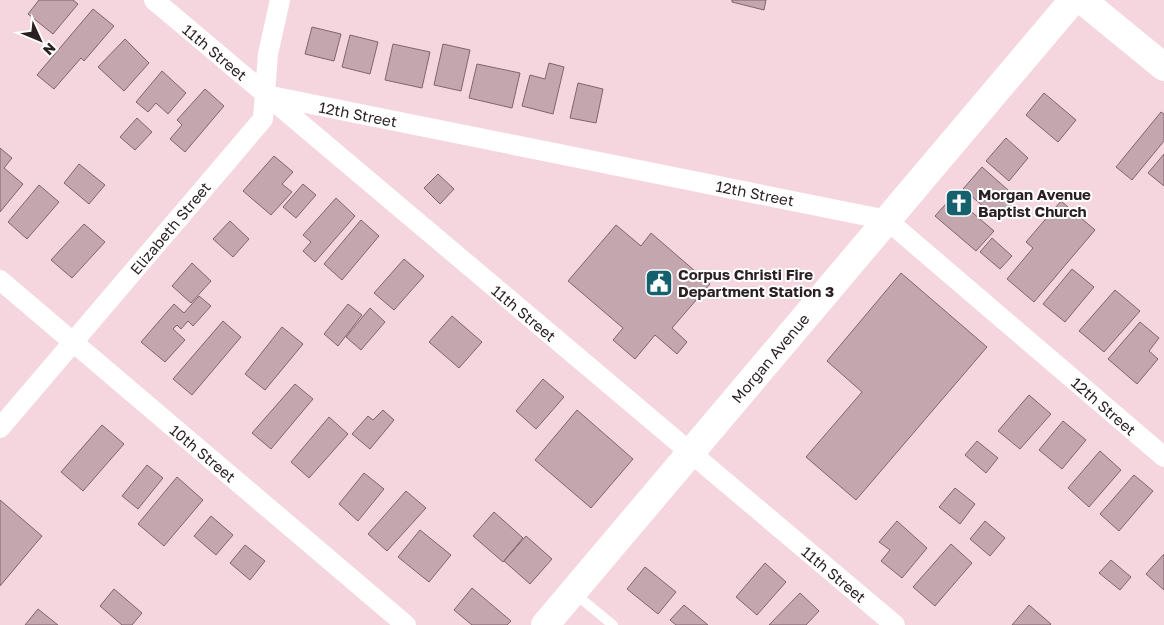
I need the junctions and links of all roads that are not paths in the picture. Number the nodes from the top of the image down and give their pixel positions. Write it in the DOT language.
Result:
graph roads {
  1 [pos="154,0"];
  2 [pos="280,0"];
  3 [pos="1072,0"];
  4 [pos="1082,0"];
  5 [pos="1164,67"];
  6 [pos="266,95"];
  7 [pos="888,220"];
  8 [pos="0,280"];
  9 [pos="73,342"];
  10 [pos="0,428"];
  11 [pos="690,453"];
  12 [pos="1164,457"];
  13 [pos="573,592"];
  14 [pos="406,625"];
  15 [pos="545,625"];
  16 [pos="613,625"];
  17 [pos="895,625"];
  1 -- 6 [label="street, 11th Street"];
  2 -- 6 [label="street, Elizabeth Street"];
  3 -- 7 [label="main road, Morgan Avenue"];
  4 -- 5 [label="main road"];
  6 -- 7 [label="street, 12th Street"];
  6 -- 9 [label="street, Elizabeth Street"];
  6 -- 11 [label="street, 11th Street"];
  7 -- 11 [label="main road, Morgan Avenue"];
  7 -- 12 [label="street, 12th Street"];
  8 -- 9 [label="street, 10th Street"];
  9 -- 10 [label="street, Elizabeth Street"];
  9 -- 14 [label="street, 10th Street"];
  11 -- 13 [label="main road, Morgan Avenue"];
  11 -- 17 [label="street, 11th Street"];
  13 -- 15 [label="main road, Morgan Avenue"];
  13 -- 16 [label="lane"];
}
